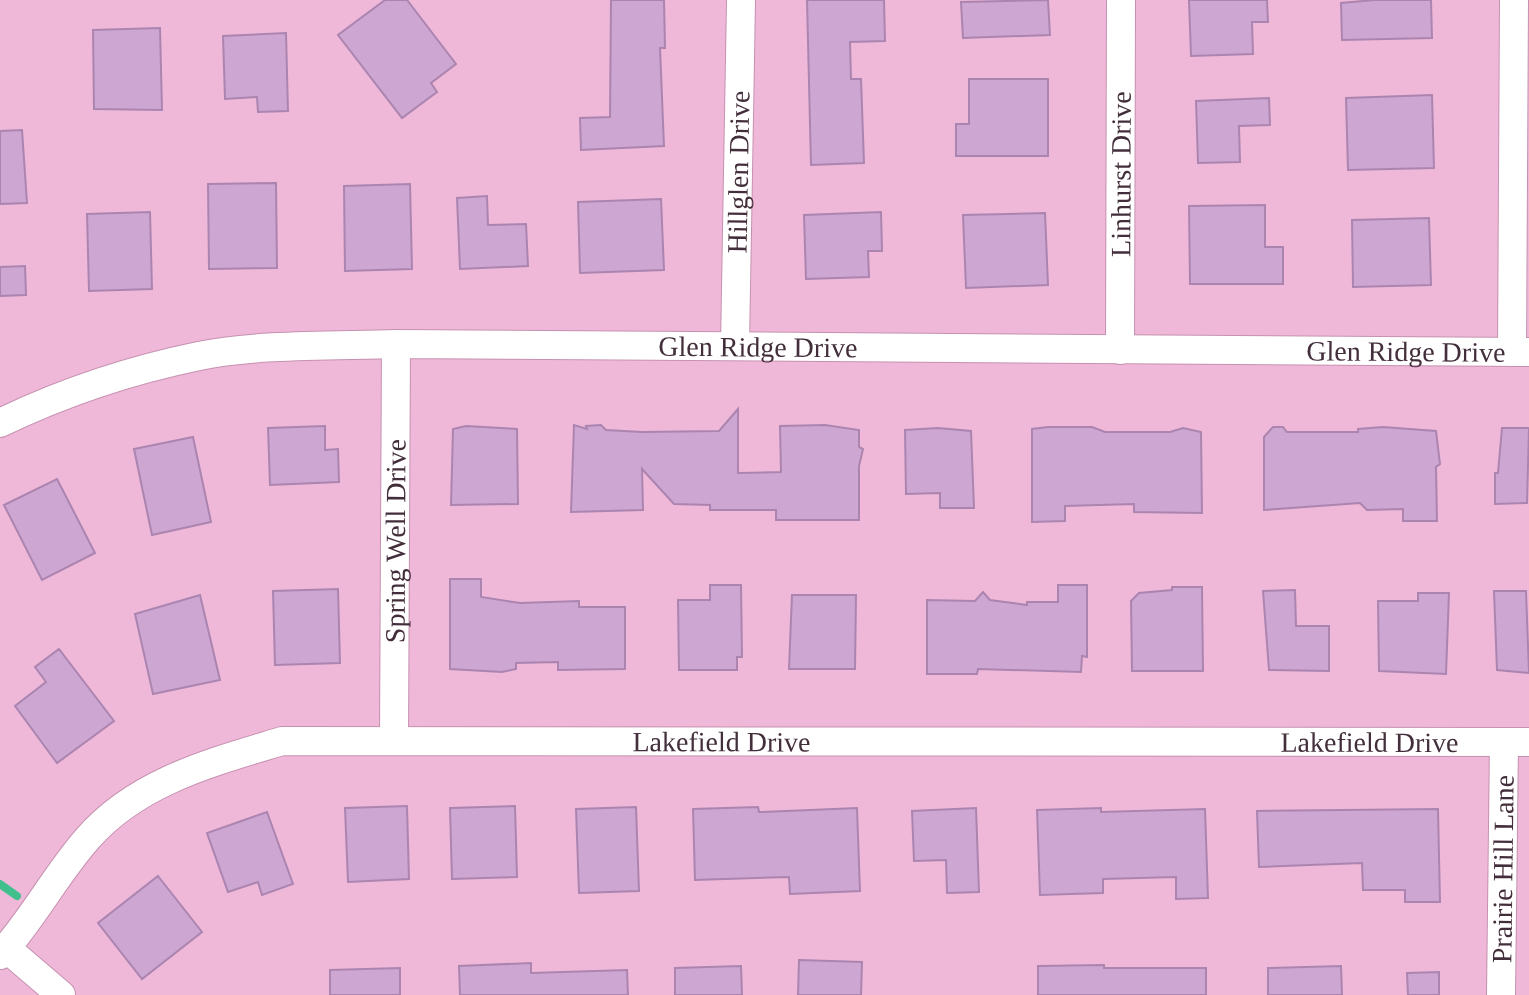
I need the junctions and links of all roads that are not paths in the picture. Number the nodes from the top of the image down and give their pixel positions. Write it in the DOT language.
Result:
graph roads {
  1 [pos="741,0"];
  2 [pos="1121,0"];
  3 [pos="1514,0"];
  4 [pos="396,344"];
  5 [pos="735,346"];
  6 [pos="1120,350"];
  7 [pos="1520,352"];
  8 [pos="0,423"];
  9 [pos="394,739"];
  10 [pos="1516,742"];
  11 [pos="3,952"];
  12 [pos="61,995"];
  13 [pos="1501,995"];
  1 -- 5 [label="street, Hillglen Drive"];
  2 -- 6 [label="street, Linhurst Drive"];
  3 -- 7 [label="street"];
  4 -- 5 [label="street, Glen Ridge Drive"];
  4 -- 8 [label="street, Glen Ridge Drive"];
  4 -- 9 [label="street, Spring Well Drive"];
  5 -- 6 [label="street, Glen Ridge Drive"];
  6 -- 7 [label="street, Glen Ridge Drive"];
  9 -- 10 [label="street, Lakefield Drive"];
  9 -- 11 [label="street, Lakefield Drive"];
  10 -- 13 [label="street, Prairie Hill Lane"];
  11 -- 12 [label="street"];
}
